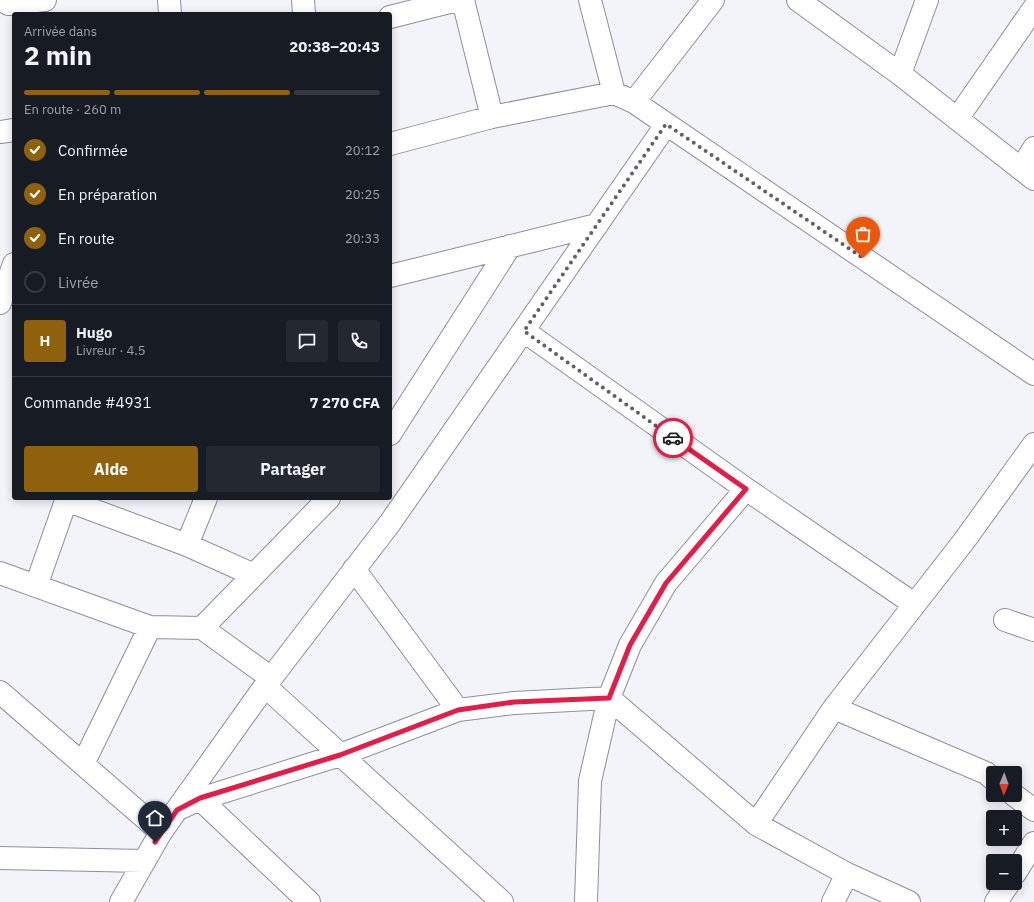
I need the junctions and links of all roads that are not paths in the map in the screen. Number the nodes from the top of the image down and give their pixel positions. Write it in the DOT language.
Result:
graph roads {
  1 [pos="45,0"];
  2 [pos="169,0"];
  3 [pos="303,0"];
  4 [pos="457,0"];
  5 [pos="463,0"];
  6 [pos="590,0"];
  7 [pos="713,0"];
  8 [pos="798,0"];
  9 [pos="927,0"];
  10 [pos="8,4"];
  11 [pos="1034,8"];
  12 [pos="170,12"];
  13 [pos="304,12"];
  14 [pos="392,16"];
  15 [pos="900,74"];
  16 [pos="614,93"];
  17 [pos="634,102"];
  18 [pos="492,117"];
  19 [pos="957,119"];
  20 [pos="666,124"];
  21 [pos="12,130"];
  22 [pos="0,132"];
  23 [pos="392,143"];
  24 [pos="1034,148"];
  25 [pos="1027,174"];
  26 [pos="597,226"];
  27 [pos="510,246"];
  28 [pos="12,270"];
  29 [pos="392,276"];
  30 [pos="0,303"];
  31 [pos="524,331"];
  32 [pos="1034,374"];
  33 [pos="392,431"];
  34 [pos="1034,444"];
  35 [pos="746,489"];
  36 [pos="67,500"];
  37 [pos="70,500"];
  38 [pos="205,500"];
  39 [pos="327,500"];
  40 [pos="187,545"];
  41 [pos="354,569"];
  42 [pos="0,573"];
  43 [pos="254,575"];
  44 [pos="36,586"];
  45 [pos="914,604"];
  46 [pos="1005,620"];
  47 [pos="150,628"];
  48 [pos="202,628"];
  49 [pos="1034,630"];
  50 [pos="268,682"];
  51 [pos="0,692"];
  52 [pos="609,698"];
  53 [pos="834,708"];
  54 [pos="458,710"];
  55 [pos="340,755"];
  56 [pos="83,764"];
  57 [pos="986,773"];
  58 [pos="200,798"];
  59 [pos="1022,801"];
  60 [pos="177,810"];
  61 [pos="1034,810"];
  62 [pos="756,824"];
  63 [pos="161,832"];
  64 [pos="1034,844"];
  65 [pos="0,858"];
  66 [pos="144,861"];
  67 [pos="1022,862"];
  68 [pos="847,874"];
  69 [pos="1004,890"];
  70 [pos="120,902"];
  71 [pos="309,902"];
  72 [pos="502,902"];
  73 [pos="586,902"];
  74 [pos="833,902"];
  75 [pos="909,902"];
  76 [pos="996,902"];
  1 -- 10 [label="street"];
  2 -- 12 [label="street"];
  3 -- 13 [label="street"];
  4 -- 14 [label="street"];
  5 -- 18 [label="street"];
  6 -- 16 [label="street"];
  7 -- 17 [label="street"];
  8 -- 15 [label="street"];
  9 -- 15 [label="street"];
  11 -- 19 [label="street"];
  15 -- 19 [label="street"];
  16 -- 17 [label="street"];
  16 -- 18 [label="street"];
  17 -- 20 [label="street"];
  18 -- 23 [label="street"];
  19 -- 25 [label="street"];
  20 -- 26 [label="street"];
  20 -- 32 [label="street"];
  21 -- 22 [label="street"];
  24 -- 25 [label="street"];
  26 -- 27 [label="street"];
  26 -- 31 [label="street"];
  27 -- 29 [label="street"];
  27 -- 33 [label="street"];
  28 -- 30 [label="street"];
  31 -- 35 [label="street"];
  31 -- 41 [label="street"];
  34 -- 45 [label="street"];
  35 -- 45 [label="street"];
  35 -- 52 [label="street"];
  36 -- 44 [label="street"];
  37 -- 40 [label="street"];
  38 -- 40 [label="street"];
  39 -- 43 [label="street"];
  40 -- 43 [label="street"];
  41 -- 50 [label="street"];
  41 -- 54 [label="street"];
  42 -- 44 [label="street"];
  43 -- 48 [label="street"];
  44 -- 47 [label="street"];
  45 -- 53 [label="street"];
  46 -- 49 [label="street"];
  47 -- 48 [label="street"];
  47 -- 56 [label="street"];
  48 -- 50 [label="street"];
  50 -- 55 [label="street"];
  50 -- 60 [label="street"];
  51 -- 56 [label="street"];
  52 -- 54 [label="street"];
  52 -- 62 [label="street"];
  52 -- 73 [label="street"];
  53 -- 57 [label="street"];
  53 -- 62 [label="street"];
  54 -- 55 [label="street"];
  55 -- 58 [label="street"];
  55 -- 72 [label="street"];
  56 -- 63 [label="street"];
  58 -- 60 [label="street"];
  58 -- 71 [label="street"];
  59 -- 61 [label="street"];
  60 -- 63 [label="street"];
  62 -- 68 [label="street"];
  63 -- 66 [label="street"];
  64 -- 67 [label="street"];
  65 -- 66 [label="street"];
  66 -- 70 [label="street"];
  68 -- 74 [label="street"];
  68 -- 75 [label="street"];
  69 -- 76 [label="street"];
}
